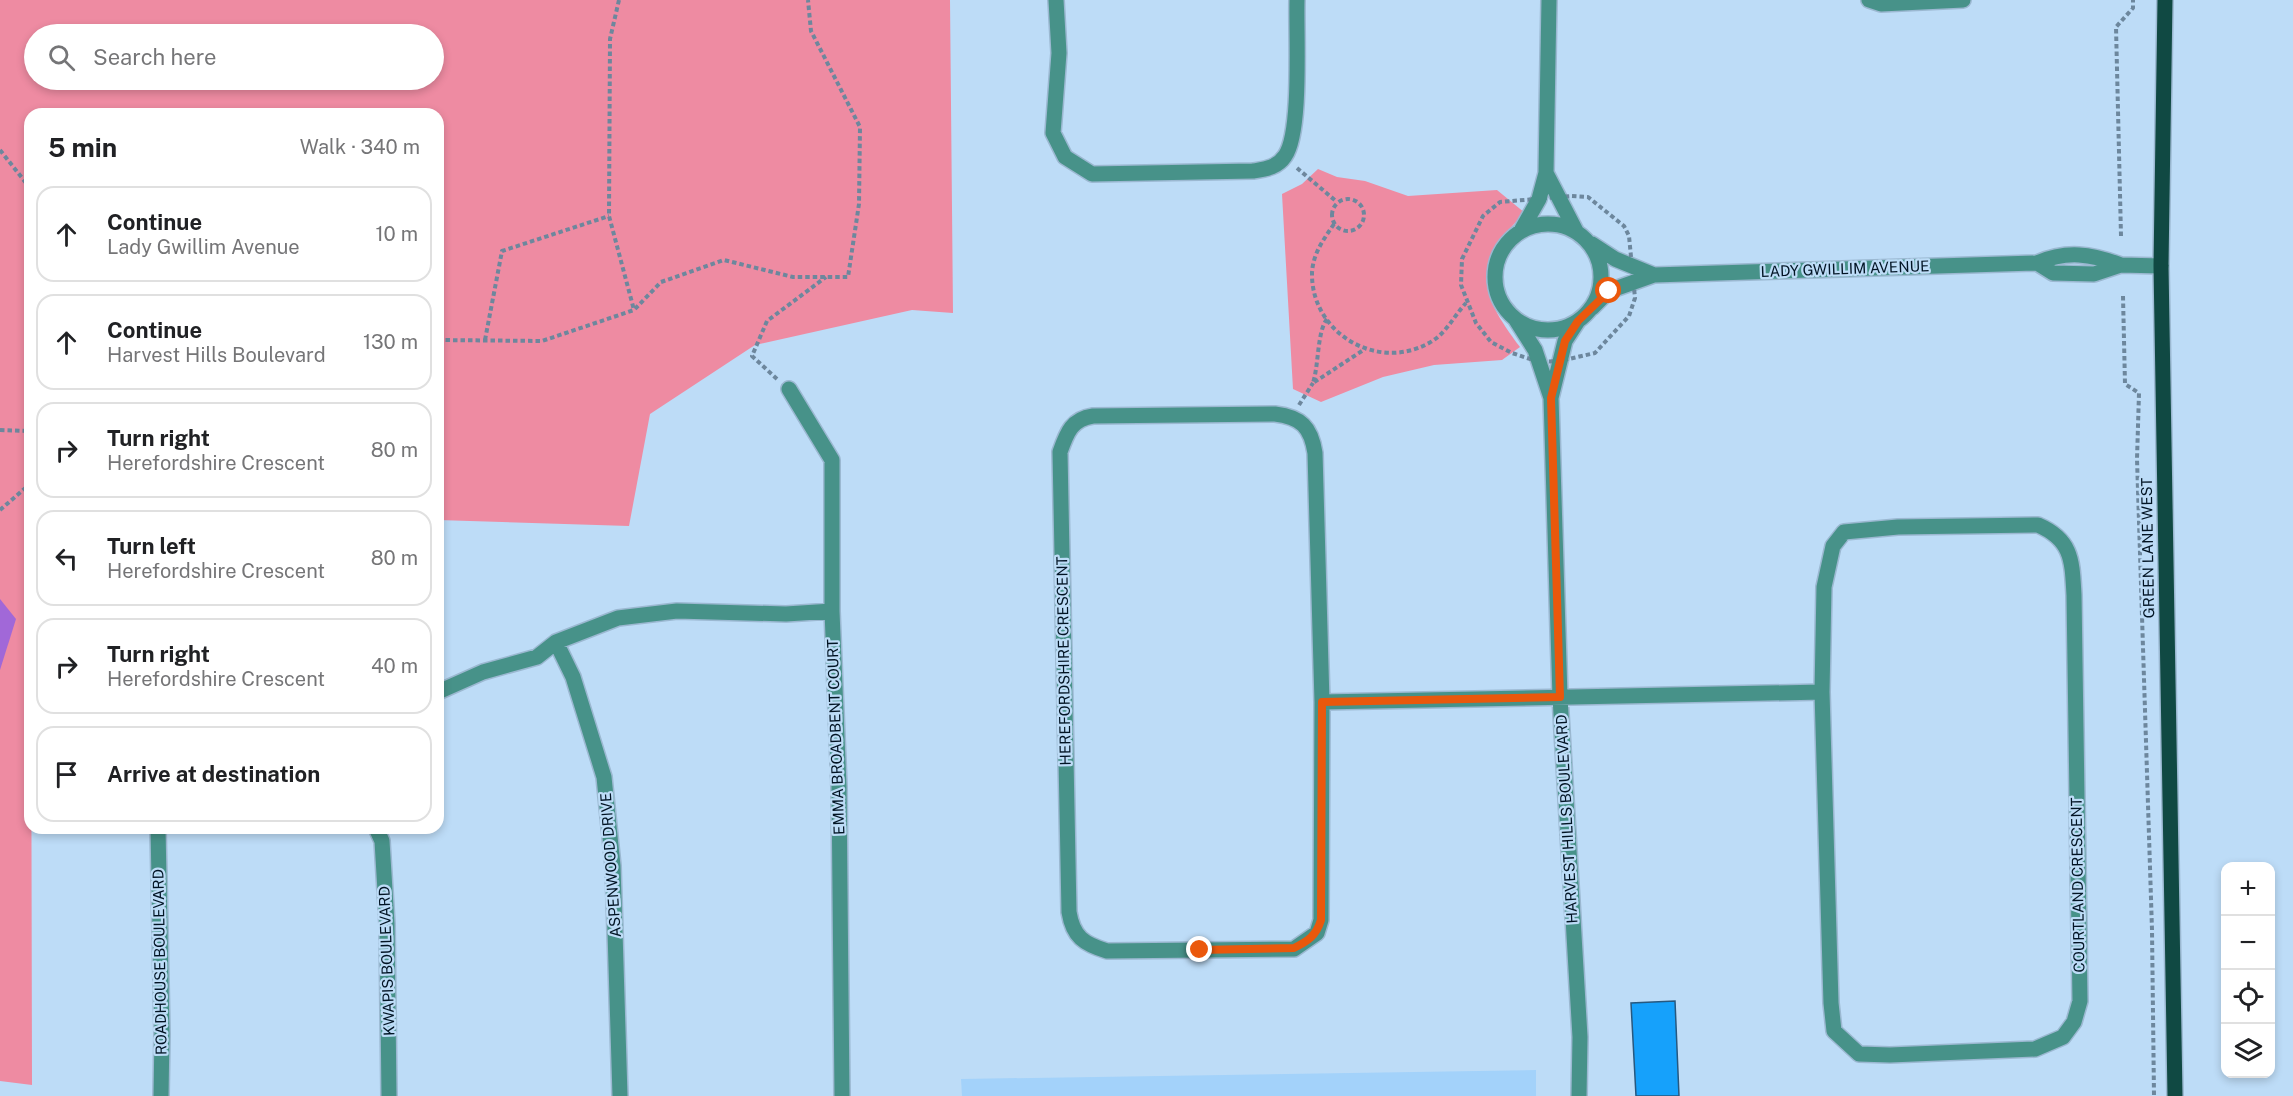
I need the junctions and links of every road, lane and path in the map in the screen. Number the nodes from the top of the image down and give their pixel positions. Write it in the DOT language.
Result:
graph roads {
  1 [pos="619,0"];
  2 [pos="808,0"];
  3 [pos="1056,0"];
  4 [pos="1297,0"];
  5 [pos="1549,0"];
  6 [pos="1869,0"];
  7 [pos="1964,0"];
  8 [pos="2133,0"];
  9 [pos="2165,0"];
  10 [pos="0,150"];
  11 [pos="1285,158"];
  12 [pos="1546,173"];
  13 [pos="24,180"];
  14 [pos="1557,198"];
  15 [pos="1539,199"];
  16 [pos="1337,202"];
  17 [pos="609,216"];
  18 [pos="1334,224"];
  19 [pos="1522,229"];
  20 [pos="1576,231"];
  21 [pos="2121,236"];
  22 [pos="1590,243"];
  23 [pos="1629,265"];
  24 [pos="2161,266"];
  25 [pos="1654,275"];
  26 [pos="826,277"];
  27 [pos="1632,282"];
  28 [pos="2123,297"];
  29 [pos="1466,303"];
  30 [pos="1592,308"];
  31 [pos="634,310"];
  32 [pos="1327,319"];
  33 [pos="1516,320"];
  34 [pos="1578,321"];
  35 [pos="444,340"];
  36 [pos="485,340"];
  37 [pos="1366,349"];
  38 [pos="1560,361"];
  39 [pos="1539,362"];
  40 [pos="1313,383"];
  41 [pos="789,389"];
  42 [pos="1551,398"];
  43 [pos="1292,416"];
  44 [pos="0,430"];
  45 [pos="24,431"];
  46 [pos="24,489"];
  47 [pos="0,510"];
  48 [pos="832,611"];
  49 [pos="556,642"];
  50 [pos="444,689"];
  51 [pos="1822,692"];
  52 [pos="1560,697"];
  53 [pos="1322,702"];
  54 [pos="158,834"];
  55 [pos="379,834"];
  56 [pos="161,1096"];
  57 [pos="389,1096"];
  58 [pos="620,1096"];
  59 [pos="842,1096"];
  60 [pos="1580,1096"];
  61 [pos="2154,1096"];
  62 [pos="2175,1096"];
  1 -- 17 [label="path"];
  2 -- 26 [label="path"];
  3 -- 11 [label="street"];
  4 -- 11 [label="street"];
  5 -- 12 [label="street"];
  6 -- 7 [label="street"];
  8 -- 21 [label="path"];
  9 -- 24 [label="main road, GREEN LANE WEST"];
  10 -- 13 [label="path"];
  11 -- 16 [label="path"];
  12 -- 14 [label="street"];
  12 -- 15 [label="street"];
  14 -- 20 [label="street"];
  14 -- 23 [label="path"];
  15 -- 19 [label="street"];
  15 -- 29 [label="path"];
  16 -- 18 [label="path"];
  16 -- 18 [label="path"];
  17 -- 31 [label="path"];
  17 -- 36 [label="path"];
  18 -- 32 [label="path"];
  19 -- 20 [label="street"];
  19 -- 33 [label="street"];
  20 -- 22 [label="street"];
  22 -- 23 [label="street, LADY GWILLIM AVENUE"];
  22 -- 30 [label="street"];
  23 -- 25 [label="street, LADY GWILLIM AVENUE"];
  24 -- 25 [label="street, LADY GWILLIM AVENUE"];
  24 -- 62 [label="main road, GREEN LANE WEST"];
  25 -- 27 [label="street, LADY GWILLIM AVENUE"];
  26 -- 31 [label="path"];
  26 -- 41 [label="path"];
  27 -- 30 [label="street, LADY GWILLIM AVENUE"];
  27 -- 38 [label="path"];
  28 -- 61 [label="path"];
  29 -- 37 [label="path"];
  29 -- 39 [label="path"];
  30 -- 34 [label="street"];
  31 -- 36 [label="path"];
  32 -- 37 [label="path"];
  32 -- 40 [label="path"];
  33 -- 34 [label="street"];
  33 -- 39 [label="street, HARVEST HILLS BOULEVARD"];
  34 -- 38 [label="street, HARVEST HILLS BOULEVARD"];
  35 -- 36 [label="path"];
  37 -- 40 [label="path"];
  38 -- 39 [label="path"];
  38 -- 42 [label="street, HARVEST HILLS BOULEVARD"];
  39 -- 42 [label="street, HARVEST HILLS BOULEVARD"];
  40 -- 43 [label="path"];
  41 -- 48 [label="street, EMMA BROADBENT COURT"];
  42 -- 52 [label="street, HARVEST HILLS BOULEVARD"];
  43 -- 53 [label="street, HEREFORDSHIRE CRESCENT"];
  43 -- 53 [label="street, HEREFORDSHIRE CRESCENT"];
  44 -- 45 [label="path"];
  46 -- 47 [label="path"];
  48 -- 49 [label="street"];
  48 -- 59 [label="street, EMMA BROADBENT COURT"];
  49 -- 50 [label="street"];
  49 -- 58 [label="street, ASPENWOOD DRIVE"];
  51 -- 51 [label="street, COURTLAND CRESCENT"];
  51 -- 52 [label="street"];
  52 -- 53 [label="street"];
  52 -- 60 [label="street, HARVEST HILLS BOULEVARD"];
  54 -- 56 [label="street, ROADHOUSE BOULEVARD"];
  55 -- 57 [label="street, KWAPIS BOULEVARD"];
}
